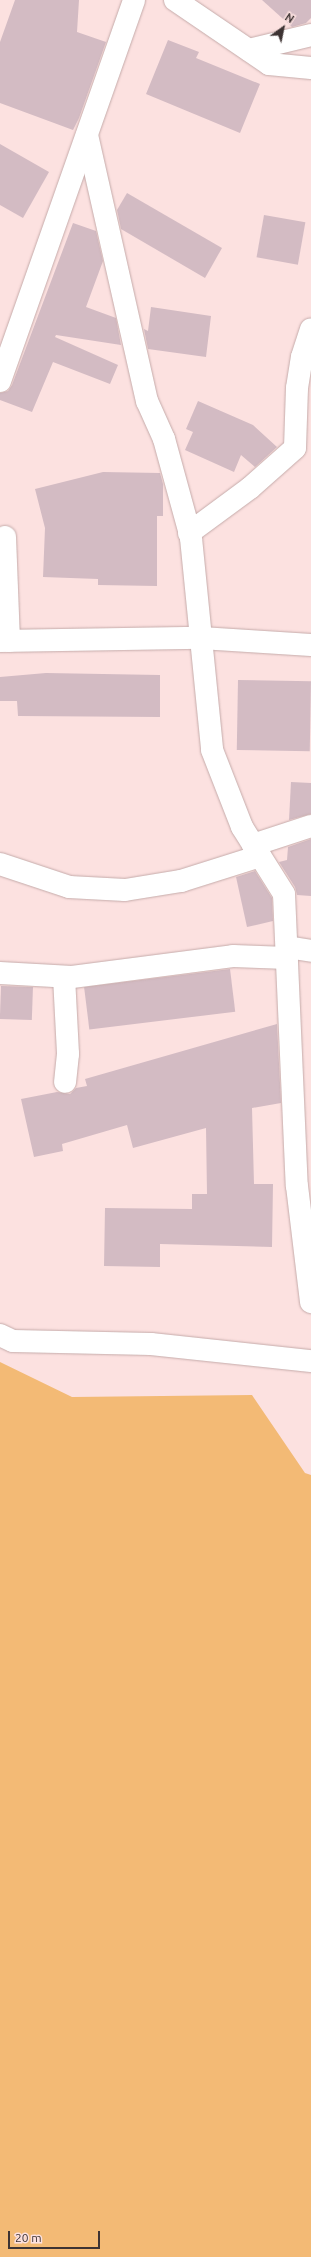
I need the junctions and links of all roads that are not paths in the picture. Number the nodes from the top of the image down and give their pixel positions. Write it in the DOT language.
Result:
graph roads {
  1 [pos="134,0"];
  2 [pos="175,0"];
  3 [pos="311,35"];
  4 [pos="249,50"];
  5 [pos="311,68"];
  6 [pos="87,135"];
  7 [pos="311,329"];
  8 [pos="0,381"];
  9 [pos="189,532"];
  10 [pos="5,537"];
  11 [pos="201,638"];
  12 [pos="5,641"];
  13 [pos="311,645"];
  14 [pos="311,826"];
  15 [pos="257,850"];
  16 [pos="0,864"];
  17 [pos="311,951"];
  18 [pos="287,952"];
  19 [pos="0,973"];
  20 [pos="64,977"];
  21 [pos="65,1082"];
  22 [pos="311,1302"];
  23 [pos="0,1335"];
  24 [pos="311,1361"];
  1 -- 6 [label="street"];
  2 -- 4 [label="street"];
  3 -- 4 [label="street"];
  4 -- 5 [label="street"];
  6 -- 8 [label="street"];
  6 -- 9 [label="street"];
  7 -- 9 [label="street"];
  9 -- 11 [label="street"];
  10 -- 12 [label="street"];
  11 -- 12 [label="street"];
  11 -- 13 [label="street"];
  11 -- 15 [label="street"];
  14 -- 15 [label="street"];
  15 -- 16 [label="street"];
  15 -- 18 [label="street"];
  17 -- 18 [label="street"];
  18 -- 20 [label="street"];
  18 -- 22 [label="street"];
  19 -- 20 [label="street"];
  20 -- 21 [label="street"];
  23 -- 24 [label="street"];
}
